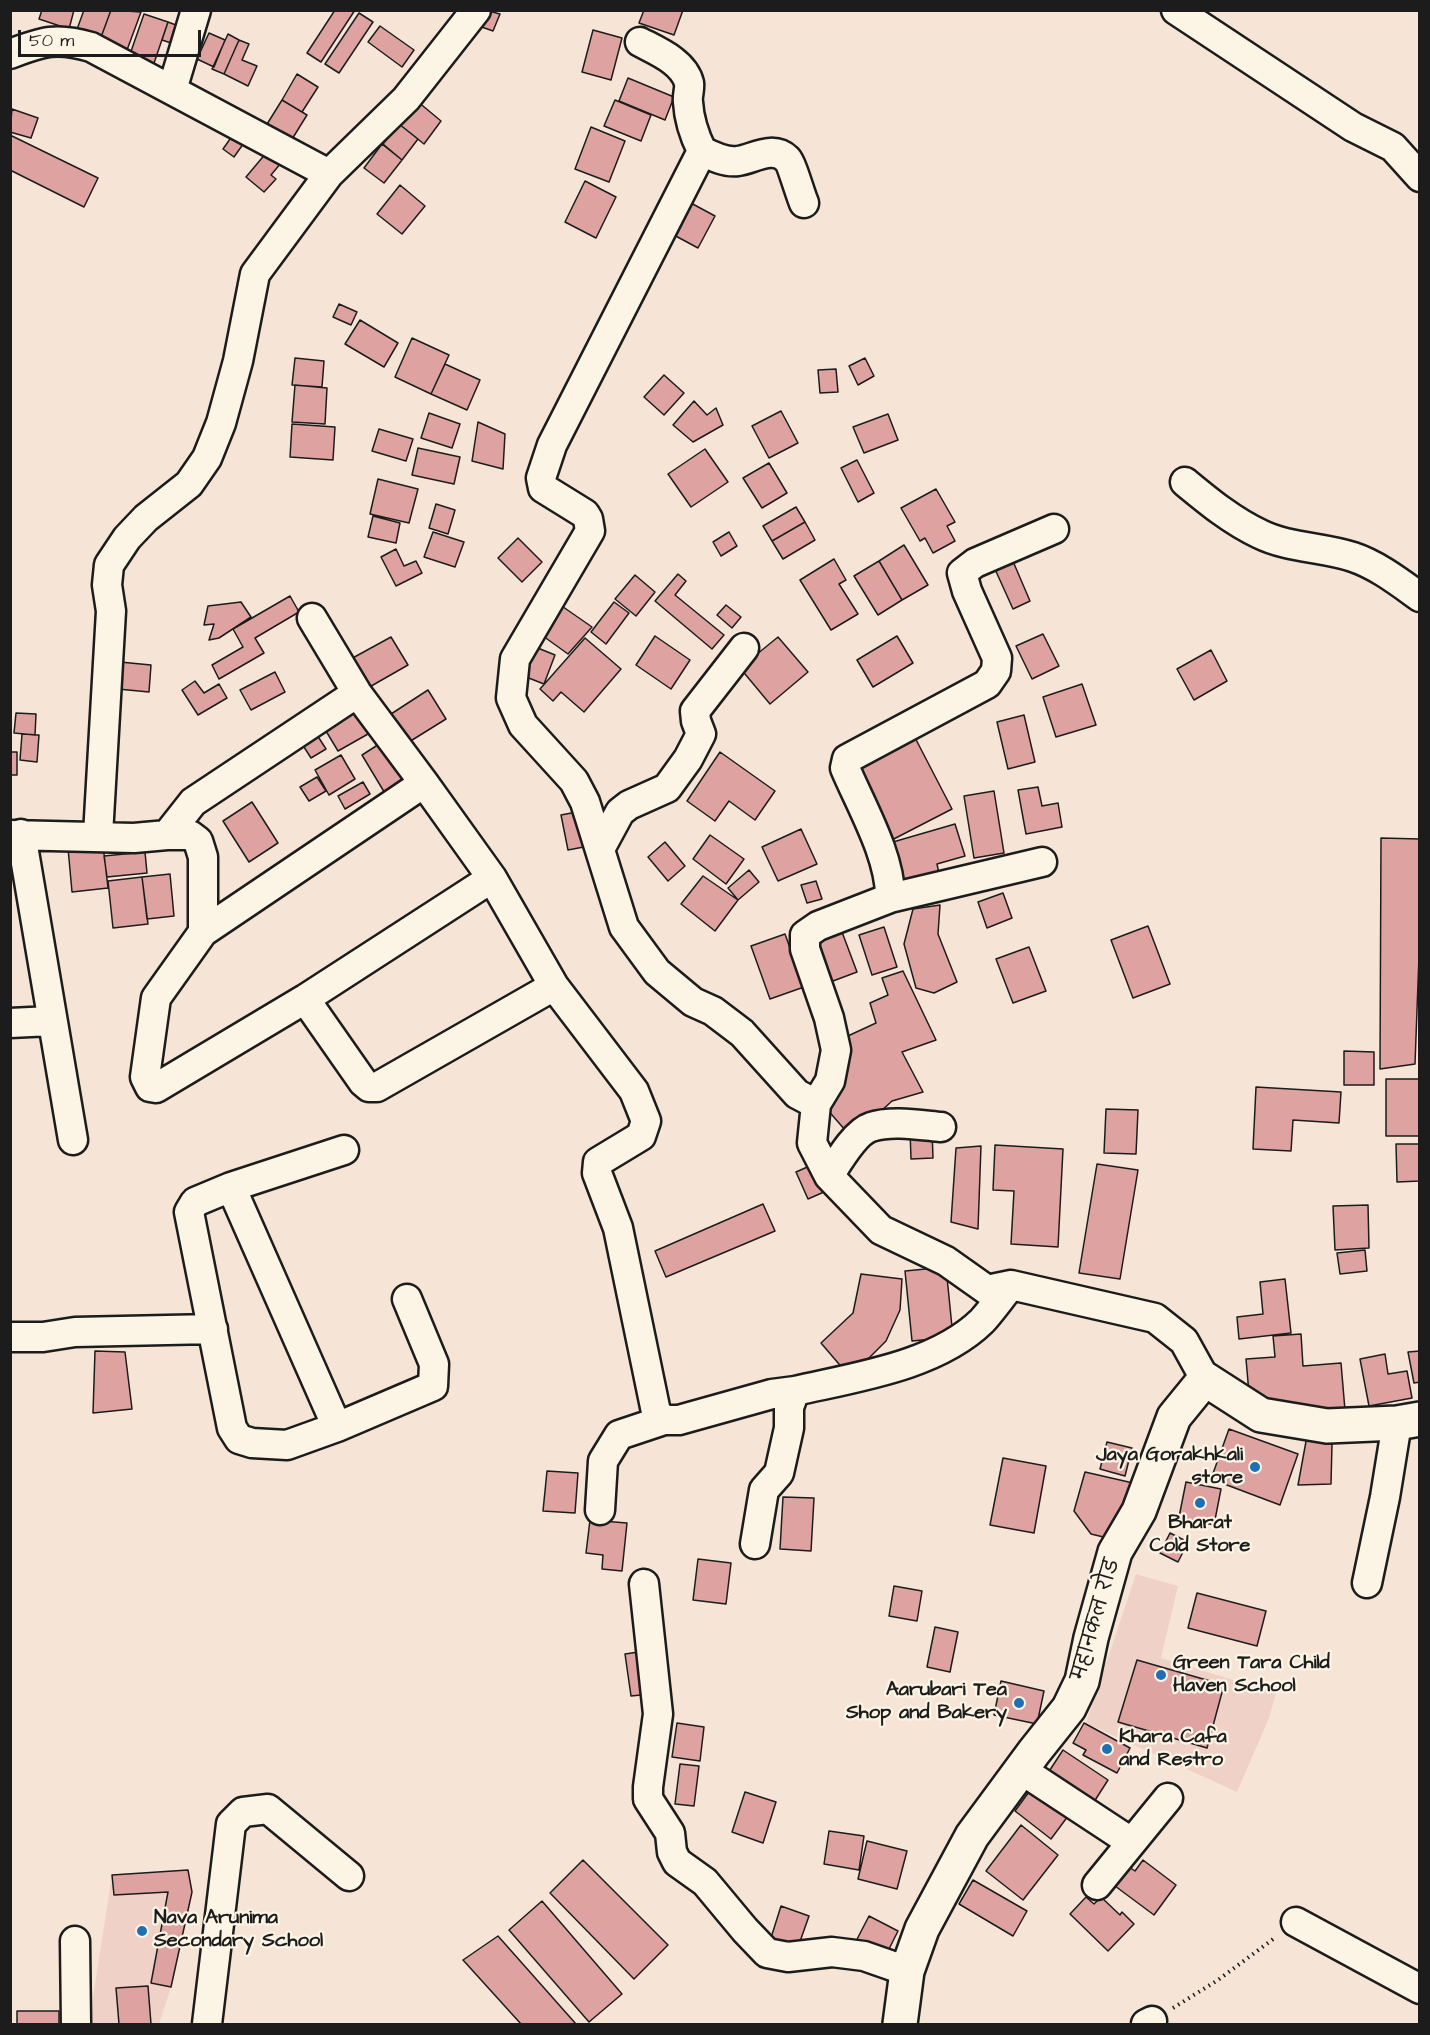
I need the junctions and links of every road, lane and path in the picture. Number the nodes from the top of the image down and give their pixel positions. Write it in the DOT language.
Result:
graph roads {
  1 [pos="196,10"];
  2 [pos="476,10"];
  3 [pos="1176,10"];
  4 [pos="640,42"];
  5 [pos="10,54"];
  6 [pos="172,90"];
  7 [pos="702,151"];
  8 [pos="329,174"];
  9 [pos="1419,177"];
  10 [pos="804,203"];
  11 [pos="1185,482"];
  12 [pos="1054,530"];
  13 [pos="1419,597"];
  14 [pos="312,618"];
  15 [pos="744,648"];
  16 [pos="357,693"];
  17 [pos="424,783"];
  18 [pos="16,834"];
  19 [pos="167,835"];
  20 [pos="98,836"];
  21 [pos="600,849"];
  22 [pos="1042,862"];
  23 [pos="492,878"];
  24 [pos="890,898"];
  25 [pos="203,932"];
  26 [pos="554,986"];
  27 [pos="305,999"];
  28 [pos="51,1021"];
  29 [pos="10,1023"];
  30 [pos="816,1104"];
  31 [pos="941,1126"];
  32 [pos="73,1140"];
  33 [pos="344,1150"];
  34 [pos="829,1176"];
  35 [pos="231,1187"];
  36 [pos="1011,1285"];
  37 [pos="407,1299"];
  38 [pos="213,1329"];
  39 [pos="10,1336"];
  40 [pos="1205,1379"];
  41 [pos="795,1391"];
  42 [pos="664,1420"];
  43 [pos="1408,1421"];
  44 [pos="337,1427"];
  45 [pos="600,1510"];
  46 [pos="755,1544"];
  47 [pos="1367,1583"];
  48 [pos="644,1584"];
  49 [pos="1020,1769"];
  50 [pos="1168,1798"];
  51 [pos="1131,1842"];
  52 [pos="350,1876"];
  53 [pos="1097,1886"];
  54 [pos="1296,1922"];
  55 [pos="75,1941"];
  56 [pos="907,1971"];
  57 [pos="1419,1989"];
  58 [pos="1149,2023"];
  59 [pos="76,2025"];
  60 [pos="207,2025"];
  61 [pos="900,2025"];
  1 -- 6 [label="street"];
  2 -- 8 [label="street"];
  3 -- 9 [label="street"];
  4 -- 7 [label="street"];
  5 -- 6 [label="street"];
  6 -- 8 [label="street"];
  7 -- 10 [label="street"];
  7 -- 21 [label="street"];
  8 -- 20 [label="street"];
  11 -- 13 [label="street"];
  12 -- 24 [label="street"];
  14 -- 16 [label="street"];
  15 -- 21 [label="street"];
  16 -- 17 [label="street"];
  16 -- 19 [label="street"];
  17 -- 23 [label="street"];
  17 -- 25 [label="street"];
  18 -- 20 [label="street"];
  18 -- 28 [label="street"];
  19 -- 20 [label="street"];
  19 -- 25 [label="street"];
  21 -- 30 [label="street"];
  22 -- 24 [label="street"];
  23 -- 26 [label="street"];
  23 -- 27 [label="street"];
  24 -- 30 [label="street"];
  25 -- 27 [label="street"];
  26 -- 27 [label="street"];
  26 -- 42 [label="street"];
  28 -- 29 [label="street"];
  28 -- 32 [label="street"];
  30 -- 34 [label="street"];
  31 -- 34 [label="street"];
  33 -- 35 [label="street"];
  34 -- 36 [label="street"];
  35 -- 38 [label="street"];
  35 -- 44 [label="street"];
  36 -- 40 [label="street"];
  36 -- 41 [label="street"];
  37 -- 44 [label="street"];
  38 -- 39 [label="street"];
  38 -- 44 [label="street"];
  40 -- 43 [label="main road"];
  40 -- 49 [label="main road, महानकल रोड"];
  41 -- 42 [label="street"];
  41 -- 46 [label="street"];
  42 -- 45 [label="street"];
  43 -- 47 [label="street"];
  48 -- 56 [label="street"];
  49 -- 51 [label="street"];
  49 -- 56 [label="main road, महानकल रोड"];
  50 -- 51 [label="street"];
  51 -- 53 [label="street"];
  52 -- 60 [label="street"];
  54 -- 57 [label="street"];
  54 -- 58 [label="path"];
  55 -- 59 [label="street"];
  56 -- 61 [label="main road, महानकल रोड"];
}
